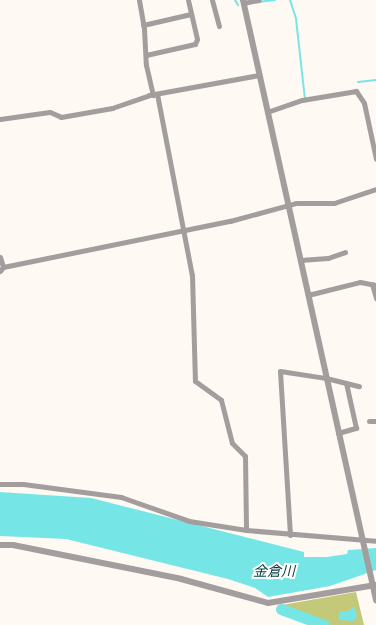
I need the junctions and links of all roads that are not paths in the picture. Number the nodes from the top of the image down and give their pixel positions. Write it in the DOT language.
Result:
graph roads {
  1 [pos="139,0"];
  2 [pos="188,0"];
  3 [pos="212,0"];
  4 [pos="259,0"];
  5 [pos="243,1"];
  6 [pos="191,14"];
  7 [pos="143,25"];
  8 [pos="219,26"];
  9 [pos="146,55"];
  10 [pos="259,75"];
  11 [pos="155,94"];
  12 [pos="267,112"];
  13 [pos="0,119"];
  14 [pos="374,137"];
  15 [pos="376,159"];
  16 [pos="376,189"];
  17 [pos="288,206"];
  18 [pos="184,230"];
  19 [pos="345,252"];
  20 [pos="0,257"];
  21 [pos="300,260"];
  22 [pos="1,269"];
  23 [pos="374,284"];
  24 [pos="308,295"];
  25 [pos="376,298"];
  26 [pos="326,378"];
  27 [pos="346,383"];
  28 [pos="359,386"];
  29 [pos="369,421"];
  30 [pos="376,421"];
  31 [pos="338,433"];
  32 [pos="0,484"];
  33 [pos="246,530"];
  34 [pos="290,535"];
  35 [pos="363,541"];
  36 [pos="376,541"];
  37 [pos="0,545"];
  38 [pos="374,584"];
  39 [pos="376,600"];
  1 -- 7 [label="street"];
  2 -- 6 [label="street"];
  3 -- 8 [label="street"];
  4 -- 5 [label="street"];
  5 -- 10 [label="street"];
  6 -- 7 [label="street"];
  6 -- 9 [label="street"];
  7 -- 9 [label="street"];
  9 -- 11 [label="street"];
  10 -- 11 [label="street"];
  10 -- 12 [label="street"];
  11 -- 13 [label="street"];
  11 -- 18 [label="street"];
  12 -- 14 [label="street"];
  12 -- 17 [label="street"];
  14 -- 15 [label="street"];
  16 -- 17 [label="street"];
  17 -- 18 [label="street"];
  17 -- 21 [label="street"];
  18 -- 22 [label="street"];
  18 -- 33 [label="street"];
  19 -- 21 [label="street"];
  20 -- 22 [label="street"];
  21 -- 24 [label="street"];
  23 -- 24 [label="street"];
  23 -- 25 [label="street"];
  24 -- 26 [label="street"];
  26 -- 27 [label="street"];
  26 -- 31 [label="street"];
  26 -- 34 [label="street"];
  27 -- 28 [label="street"];
  27 -- 31 [label="street"];
  29 -- 30 [label="street"];
  31 -- 35 [label="street"];
  32 -- 33 [label="street"];
  33 -- 34 [label="street"];
  34 -- 35 [label="street"];
  35 -- 36 [label="street"];
  35 -- 38 [label="street"];
  37 -- 38 [label="street"];
  38 -- 39 [label="street"];
}
